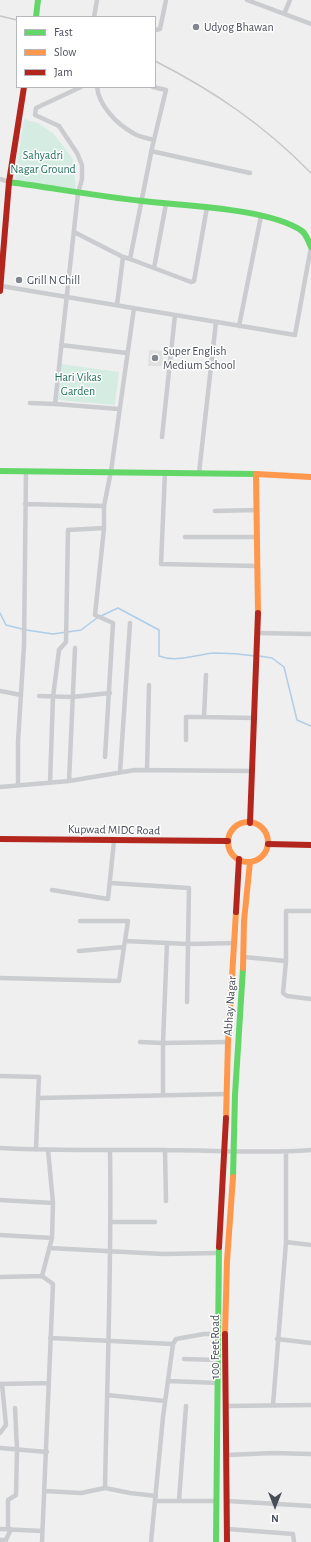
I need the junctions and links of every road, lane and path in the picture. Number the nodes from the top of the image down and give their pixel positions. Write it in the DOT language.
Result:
graph roads {
  1 [pos="38,0"];
  2 [pos="97,0"];
  3 [pos="166,0"];
  4 [pos="247,0"];
  5 [pos="290,0"];
  6 [pos="257,2"];
  7 [pos="36,14"];
  8 [pos="284,14"];
  9 [pos="94,16"];
  10 [pos="311,24"];
  11 [pos="156,30"];
  12 [pos="24,88"];
  13 [pos="78,88"];
  14 [pos="97,88"];
  15 [pos="156,88"];
  16 [pos="154,140"];
  17 [pos="151,151"];
  18 [pos="250,173"];
  19 [pos="0,179"];
  20 [pos="9,182"];
  21 [pos="78,193"];
  22 [pos="141,201"];
  23 [pos="166,204"];
  24 [pos="207,207"];
  25 [pos="261,216"];
  26 [pos="74,232"];
  27 [pos="311,247"];
  28 [pos="123,257"];
  29 [pos="130,259"];
  30 [pos="154,268"];
  31 [pos="0,288"];
  32 [pos="67,297"];
  33 [pos="117,305"];
  34 [pos="134,308"];
  35 [pos="175,315"];
  36 [pos="216,322"];
  37 [pos="239,326"];
  38 [pos="61,345"];
  39 [pos="127,353"];
  40 [pos="30,403"];
  41 [pos="55,404"];
  42 [pos="119,408"];
  43 [pos="162,437"];
  44 [pos="26,471"];
  45 [pos="111,471"];
  46 [pos="0,472"];
  47 [pos="165,472"];
  48 [pos="199,473"];
  49 [pos="256,474"];
  50 [pos="311,477"];
  51 [pos="25,504"];
  52 [pos="104,506"];
  53 [pos="215,510"];
  54 [pos="257,510"];
  55 [pos="104,528"];
  56 [pos="185,537"];
  57 [pos="257,537"];
  58 [pos="257,566"];
  59 [pos="130,623"];
  60 [pos="258,633"];
  61 [pos="311,634"];
  62 [pos="76,648"];
  63 [pos="206,675"];
  64 [pos="149,685"];
  65 [pos="0,691"];
  66 [pos="110,693"];
  67 [pos="21,694"];
  68 [pos="38,696"];
  69 [pos="53,697"];
  70 [pos="72,697"];
  71 [pos="204,717"];
  72 [pos="253,718"];
  73 [pos="186,740"];
  74 [pos="105,757"];
  75 [pos="147,770"];
  76 [pos="252,771"];
  77 [pos="120,772"];
  78 [pos="69,781"];
  79 [pos="50,783"];
  80 [pos="18,785"];
  81 [pos="0,787"];
  82 [pos="250,823"];
  83 [pos="0,839"];
  84 [pos="114,841"];
  85 [pos="228,841"];
  86 [pos="268,844"];
  87 [pos="311,845"];
  88 [pos="239,859"];
  89 [pos="250,862"];
  90 [pos="110,883"];
  91 [pos="52,890"];
  92 [pos="311,911"];
  93 [pos="80,921"];
  94 [pos="167,943"];
  95 [pos="235,943"];
  96 [pos="124,944"];
  97 [pos="188,944"];
  98 [pos="79,950"];
  99 [pos="244,958"];
  100 [pos="286,961"];
  101 [pos="0,978"];
  102 [pos="311,999"];
  103 [pos="188,1002"];
  104 [pos="140,1042"];
  105 [pos="228,1042"];
  106 [pos="163,1043"];
  107 [pos="0,1076"];
  108 [pos="163,1093"];
  109 [pos="227,1094"];
  110 [pos="38,1098"];
  111 [pos="0,1148"];
  112 [pos="36,1150"];
  113 [pos="48,1150"];
  114 [pos="165,1150"];
  115 [pos="311,1150"];
  116 [pos="224,1151"];
  117 [pos="110,1152"];
  118 [pos="235,1152"];
  119 [pos="286,1152"];
  120 [pos="0,1200"];
  121 [pos="166,1201"];
  122 [pos="53,1203"];
  123 [pos="111,1222"];
  124 [pos="155,1222"];
  125 [pos="0,1235"];
  126 [pos="52,1238"];
  127 [pos="286,1242"];
  128 [pos="311,1245"];
  129 [pos="49,1248"];
  130 [pos="111,1251"];
  131 [pos="219,1253"];
  132 [pos="42,1276"];
  133 [pos="0,1277"];
  134 [pos="218,1334"];
  135 [pos="50,1338"];
  136 [pos="277,1338"];
  137 [pos="110,1340"];
  138 [pos="311,1343"];
  139 [pos="173,1344"];
  140 [pos="184,1359"];
  141 [pos="218,1360"];
  142 [pos="169,1381"];
  143 [pos="48,1383"];
  144 [pos="218,1383"];
  145 [pos="1,1384"];
  146 [pos="107,1395"];
  147 [pos="165,1401"];
  148 [pos="273,1405"];
  149 [pos="311,1405"];
  150 [pos="186,1406"];
  151 [pos="226,1406"];
  152 [pos="15,1408"];
  153 [pos="0,1433"];
  154 [pos="0,1448"];
  155 [pos="18,1450"];
  156 [pos="47,1452"];
  157 [pos="311,1454"];
  158 [pos="227,1455"];
  159 [pos="105,1488"];
  160 [pos="44,1491"];
  161 [pos="156,1498"];
  162 [pos="179,1500"];
  163 [pos="215,1501"];
  164 [pos="227,1502"];
  165 [pos="311,1506"];
  166 [pos="0,1529"];
  167 [pos="9,1529"];
  168 [pos="228,1529"];
  169 [pos="42,1531"];
  170 [pos="0,1540"];
  171 [pos="42,1542"];
  172 [pos="151,1542"];
  173 [pos="216,1542"];
  174 [pos="227,1542"];
  175 [pos="294,1542"];
  1 -- 7 [label="main road"];
  2 -- 9 [label="street"];
  3 -- 11 [label="street"];
  4 -- 6 [label="street"];
  5 -- 8 [label="street"];
  6 -- 8 [label="street"];
  8 -- 10 [label="street"];
  12 -- 20 [label="main road"];
  13 -- 21 [label="street"];
  14 -- 16 [label="street"];
  15 -- 16 [label="street"];
  16 -- 17 [label="street"];
  17 -- 18 [label="street"];
  17 -- 22 [label="street"];
  19 -- 20 [label="street"];
  20 -- 21 [label="main road"];
  20 -- 31 [label="main road"];
  21 -- 22 [label="main road"];
  21 -- 26 [label="street"];
  22 -- 23 [label="main road"];
  22 -- 29 [label="street"];
  23 -- 24 [label="main road"];
  23 -- 30 [label="street"];
  24 -- 25 [label="main road"];
  24 -- 30 [label="street"];
  25 -- 27 [label="main road"];
  25 -- 37 [label="street"];
  26 -- 28 [label="street"];
  26 -- 32 [label="street"];
  27 -- 37 [label="street"];
  28 -- 29 [label="street"];
  28 -- 33 [label="street"];
  29 -- 30 [label="street"];
  31 -- 32 [label="street"];
  32 -- 33 [label="street"];
  32 -- 38 [label="street"];
  33 -- 34 [label="street"];
  34 -- 35 [label="street"];
  34 -- 39 [label="street"];
  35 -- 36 [label="street"];
  35 -- 43 [label="street"];
  36 -- 37 [label="street"];
  36 -- 48 [label="street"];
  38 -- 39 [label="street"];
  38 -- 41 [label="street"];
  39 -- 42 [label="street"];
  40 -- 41 [label="street"];
  41 -- 42 [label="street"];
  42 -- 45 [label="street"];
  44 -- 45 [label="main road"];
  44 -- 46 [label="main road"];
  44 -- 51 [label="street"];
  45 -- 47 [label="main road"];
  45 -- 52 [label="street"];
  47 -- 48 [label="main road"];
  47 -- 58 [label="street"];
  48 -- 49 [label="main road"];
  49 -- 50 [label="main road"];
  49 -- 54 [label="main road"];
  51 -- 52 [label="street"];
  51 -- 67 [label="street"];
  52 -- 55 [label="street"];
  53 -- 54 [label="street"];
  54 -- 57 [label="main road"];
  55 -- 66 [label="street"];
  55 -- 69 [label="street"];
  56 -- 57 [label="street"];
  57 -- 58 [label="main road"];
  58 -- 60 [label="main road"];
  59 -- 77 [label="street"];
  60 -- 61 [label="street"];
  60 -- 72 [label="main road"];
  62 -- 70 [label="street"];
  63 -- 71 [label="street"];
  64 -- 75 [label="street"];
  65 -- 67 [label="street"];
  66 -- 70 [label="street"];
  66 -- 74 [label="street"];
  67 -- 80 [label="street"];
  68 -- 69 [label="street"];
  69 -- 70 [label="street"];
  69 -- 79 [label="street"];
  70 -- 78 [label="street"];
  71 -- 72 [label="street"];
  71 -- 73 [label="street"];
  72 -- 76 [label="main road"];
  75 -- 76 [label="street"];
  75 -- 77 [label="street"];
  76 -- 82 [label="main road"];
  77 -- 78 [label="street"];
  78 -- 79 [label="street"];
  79 -- 80 [label="street"];
  80 -- 81 [label="street"];
  82 -- 85 [label="main road"];
  82 -- 86 [label="main road"];
  83 -- 84 [label="main road, Kupwad MIDC Road"];
  84 -- 85 [label="main road, Kupwad MIDC Road"];
  84 -- 90 [label="street"];
  85 -- 88 [label="main road"];
  86 -- 87 [label="main road"];
  86 -- 89 [label="main road"];
  88 -- 89 [label="main road"];
  88 -- 95 [label="main road"];
  89 -- 99 [label="main road, Abhay Nagar"];
  90 -- 91 [label="street"];
  90 -- 97 [label="street"];
  92 -- 100 [label="street"];
  93 -- 96 [label="street"];
  94 -- 96 [label="street"];
  94 -- 97 [label="street"];
  94 -- 106 [label="street"];
  95 -- 97 [label="street"];
  95 -- 105 [label="main road"];
  96 -- 98 [label="street"];
  96 -- 101 [label="street"];
  97 -- 103 [label="street"];
  99 -- 100 [label="street"];
  99 -- 118 [label="main road, Abhay Nagar"];
  100 -- 102 [label="street"];
  104 -- 106 [label="street"];
  105 -- 106 [label="street"];
  105 -- 109 [label="main road"];
  106 -- 108 [label="street"];
  107 -- 110 [label="street"];
  109 -- 110 [label="street"];
  109 -- 116 [label="main road"];
  110 -- 112 [label="street"];
  111 -- 112 [label="street"];
  112 -- 113 [label="street"];
  113 -- 117 [label="street"];
  113 -- 122 [label="street"];
  114 -- 116 [label="street"];
  114 -- 117 [label="street"];
  114 -- 121 [label="street"];
  115 -- 119 [label="street"];
  116 -- 118 [label="street"];
  116 -- 131 [label="main road"];
  117 -- 123 [label="street"];
  118 -- 119 [label="street"];
  118 -- 151 [label="main road, 100 Feet Road"];
  119 -- 127 [label="street"];
  120 -- 122 [label="street"];
  122 -- 126 [label="street"];
  123 -- 124 [label="street"];
  123 -- 130 [label="street"];
  125 -- 126 [label="street"];
  126 -- 129 [label="street"];
  127 -- 128 [label="street"];
  127 -- 136 [label="street"];
  129 -- 130 [label="street"];
  129 -- 132 [label="street"];
  130 -- 131 [label="street"];
  130 -- 137 [label="street"];
  131 -- 134 [label="main road"];
  132 -- 133 [label="street"];
  132 -- 135 [label="street"];
  134 -- 139 [label="street"];
  134 -- 141 [label="main road"];
  135 -- 137 [label="street"];
  135 -- 143 [label="street"];
  136 -- 138 [label="street"];
  136 -- 148 [label="street"];
  137 -- 139 [label="street"];
  137 -- 146 [label="street"];
  139 -- 142 [label="street"];
  140 -- 141 [label="street"];
  141 -- 144 [label="main road"];
  142 -- 144 [label="street"];
  142 -- 147 [label="street"];
  143 -- 145 [label="street"];
  143 -- 156 [label="street"];
  144 -- 163 [label="main road"];
  145 -- 153 [label="street"];
  146 -- 147 [label="street"];
  146 -- 159 [label="street"];
  147 -- 161 [label="street"];
  148 -- 149 [label="street"];
  148 -- 151 [label="street"];
  150 -- 162 [label="street"];
  151 -- 158 [label="main road, 100 Feet Road"];
  152 -- 155 [label="street"];
  154 -- 155 [label="street"];
  155 -- 156 [label="street"];
  155 -- 167 [label="street"];
  156 -- 160 [label="street"];
  157 -- 158 [label="street"];
  158 -- 164 [label="main road, 100 Feet Road"];
  159 -- 160 [label="street"];
  159 -- 161 [label="street"];
  160 -- 169 [label="street"];
  161 -- 162 [label="street"];
  161 -- 172 [label="street"];
  162 -- 163 [label="street"];
  163 -- 173 [label="main road"];
  164 -- 165 [label="street"];
  164 -- 168 [label="main road, 100 Feet Road"];
  166 -- 167 [label="street"];
  167 -- 169 [label="street"];
  167 -- 170 [label="street"];
  168 -- 174 [label="main road, 100 Feet Road"];
  168 -- 175 [label="street"];
  169 -- 171 [label="street"];
}
